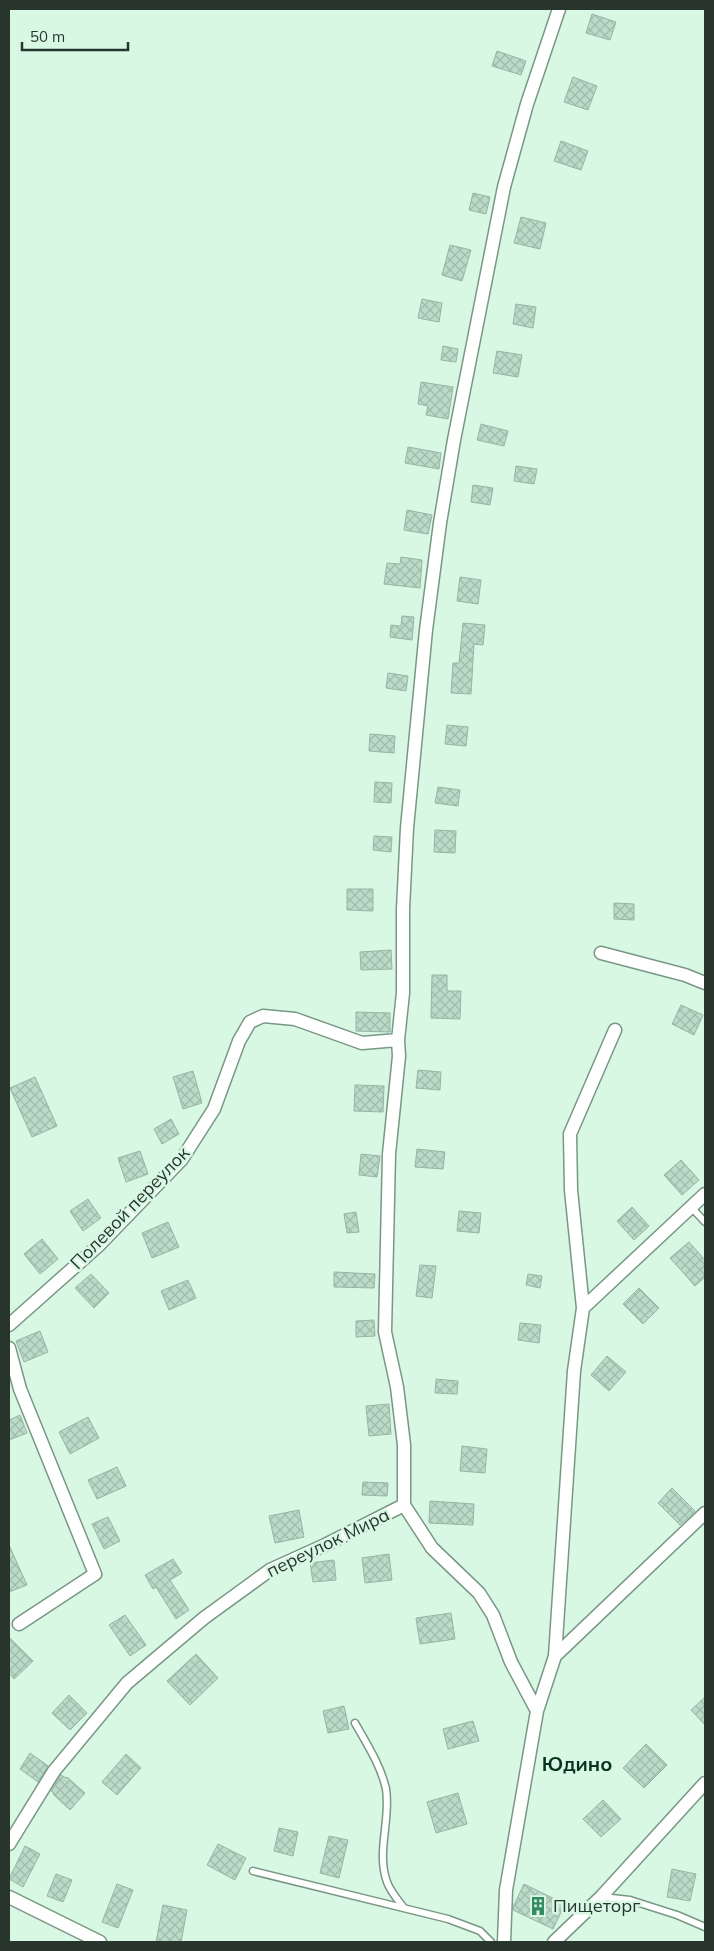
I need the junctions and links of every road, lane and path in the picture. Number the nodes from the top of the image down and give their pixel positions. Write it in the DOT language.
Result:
graph roads {
  1 [pos="559,9"];
  2 [pos="601,953"];
  3 [pos="705,983"];
  4 [pos="615,1030"];
  5 [pos="398,1040"];
  6 [pos="705,1194"];
  7 [pos="691,1207"];
  8 [pos="705,1222"];
  9 [pos="584,1308"];
  10 [pos="9,1325"];
  11 [pos="9,1348"];
  12 [pos="404,1506"];
  13 [pos="705,1513"];
  14 [pos="19,1624"];
  15 [pos="555,1656"];
  16 [pos="537,1711"];
  17 [pos="355,1723"];
  18 [pos="705,1783"];
  19 [pos="9,1844"];
  20 [pos="254,1871"];
  21 [pos="9,1897"];
  22 [pos="601,1897"];
  23 [pos="404,1908"];
  24 [pos="705,1927"];
  25 [pos="100,1942"];
  26 [pos="491,1942"];
  27 [pos="504,1942"];
  28 [pos="554,1942"];
  1 -- 5 [label="street"];
  2 -- 3 [label="street"];
  4 -- 9 [label="street"];
  5 -- 10 [label="street, Полевой переулок"];
  5 -- 12 [label="street"];
  6 -- 7 [label="street"];
  7 -- 8 [label="lane"];
  7 -- 9 [label="street"];
  9 -- 15 [label="street"];
  11 -- 14 [label="street"];
  12 -- 16 [label="street"];
  12 -- 19 [label="street, переулок Мира"];
  13 -- 15 [label="street"];
  15 -- 16 [label="street"];
  16 -- 27 [label="street"];
  17 -- 23 [label="lane"];
  18 -- 22 [label="street"];
  20 -- 23 [label="lane"];
  21 -- 25 [label="street"];
  22 -- 24 [label="lane"];
  22 -- 28 [label="street"];
  23 -- 26 [label="lane"];
}
